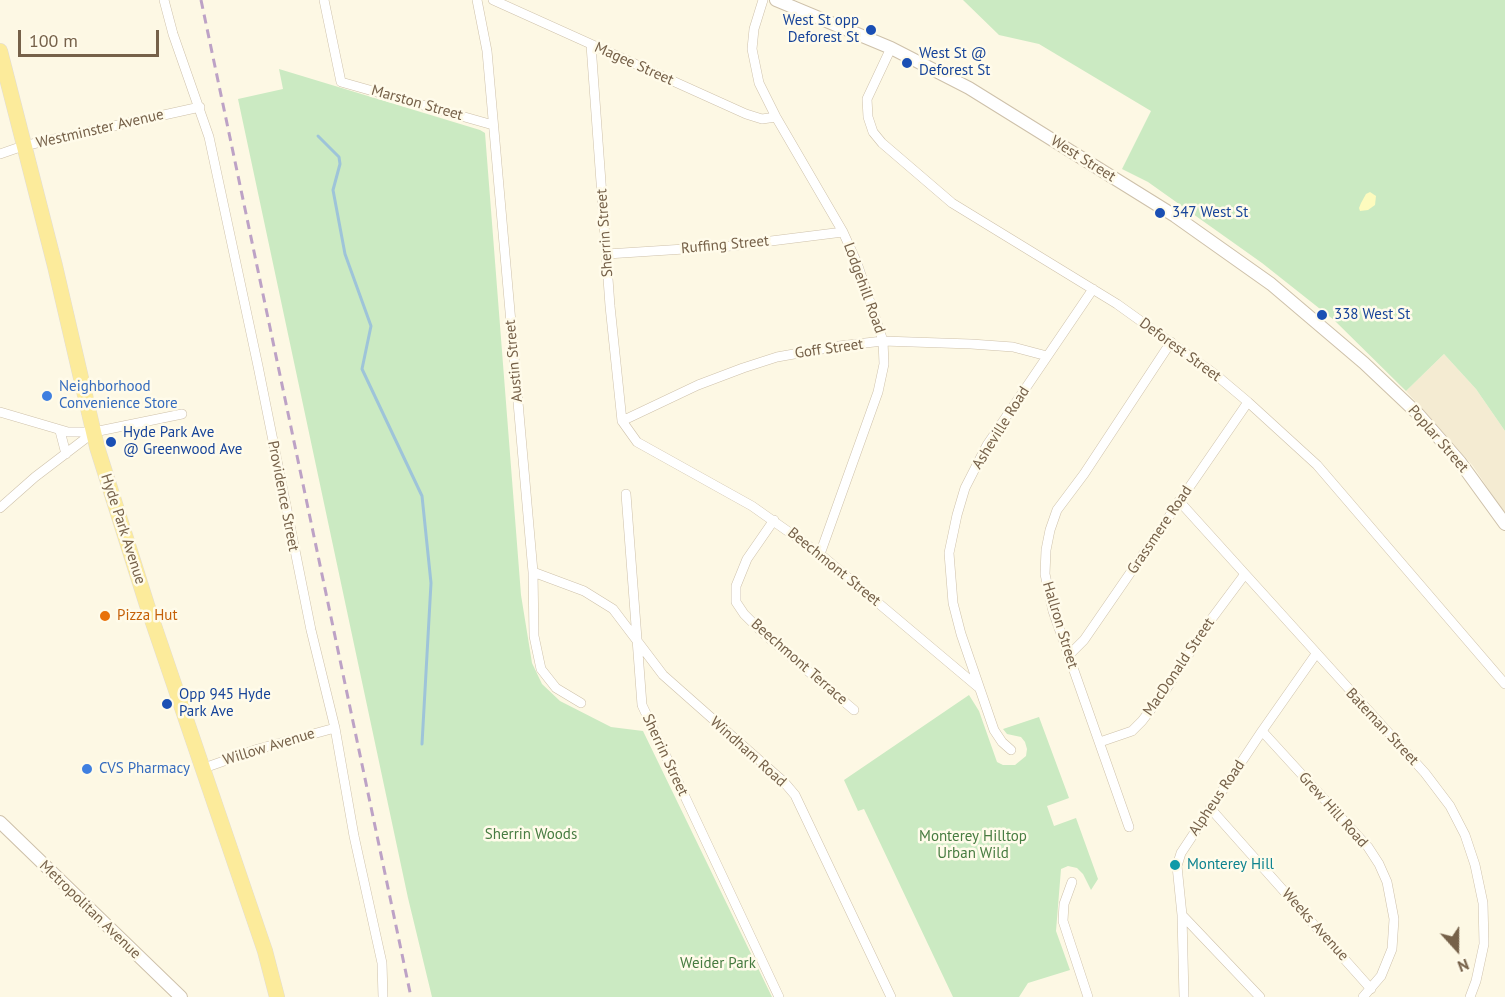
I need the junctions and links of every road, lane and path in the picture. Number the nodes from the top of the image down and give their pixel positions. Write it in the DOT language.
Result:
graph roads {
  1 [pos="164,0"];
  2 [pos="324,0"];
  3 [pos="477,0"];
  4 [pos="493,0"];
  5 [pos="763,0"];
  6 [pos="776,0"];
  7 [pos="591,45"];
  8 [pos="891,48"];
  9 [pos="0,51"];
  10 [pos="200,107"];
  11 [pos="776,117"];
  12 [pos="493,125"];
  13 [pos="23,147"];
  14 [pos="0,154"];
  15 [pos="843,232"];
  16 [pos="608,254"];
  17 [pos="1093,289"];
  18 [pos="883,341"];
  19 [pos="1171,342"];
  20 [pos="1047,356"];
  21 [pos="1363,362"];
  22 [pos="1248,402"];
  23 [pos="0,412"];
  24 [pos="182,414"];
  25 [pos="622,421"];
  26 [pos="60,431"];
  27 [pos="94,432"];
  28 [pos="66,454"];
  29 [pos="626,494"];
  30 [pos="1179,501"];
  31 [pos="0,508"];
  32 [pos="774,520"];
  33 [pos="1505,524"];
  34 [pos="820,554"];
  35 [pos="532,572"];
  36 [pos="1245,574"];
  37 [pos="636,639"];
  38 [pos="1316,654"];
  39 [pos="1068,656"];
  40 [pos="1505,684"];
  41 [pos="979,688"];
  42 [pos="581,703"];
  43 [pos="854,710"];
  44 [pos="335,728"];
  45 [pos="1262,731"];
  46 [pos="1100,742"];
  47 [pos="1011,750"];
  48 [pos="204,768"];
  49 [pos="1210,808"];
  50 [pos="0,822"];
  51 [pos="1129,827"];
  52 [pos="1072,882"];
  53 [pos="1182,915"];
  54 [pos="1371,989"];
  55 [pos="181,997"];
  56 [pos="277,997"];
  57 [pos="383,997"];
  58 [pos="779,997"];
  59 [pos="891,997"];
  60 [pos="1088,997"];
  61 [pos="1184,997"];
  62 [pos="1260,997"];
  63 [pos="1363,997"];
  64 [pos="1470,997"];
  1 -- 10 [label="street, Providence Street"];
  2 -- 12 [label="street, Marston Street"];
  3 -- 12 [label="street, Austin Street"];
  4 -- 7 [label="street, Magee Street"];
  5 -- 11 [label="street, Lodgehill Road"];
  6 -- 8 [label="street, West Street"];
  7 -- 11 [label="street, Magee Street"];
  7 -- 16 [label="street, Sherrin Street"];
  8 -- 17 [label="street, Deforest Street"];
  8 -- 21 [label="street, West Street"];
  9 -- 13 [label="main road, Hyde Park Avenue"];
  10 -- 13 [label="street, Westminster Avenue"];
  10 -- 44 [label="street, Providence Street"];
  11 -- 15 [label="street, Lodgehill Road"];
  12 -- 35 [label="street, Austin Street"];
  13 -- 14 [label="street, Westminster Avenue"];
  13 -- 27 [label="main road, Hyde Park Avenue"];
  15 -- 16 [label="street, Ruffing Street"];
  15 -- 18 [label="street, Lodgehill Road"];
  16 -- 25 [label="street, Sherrin Street"];
  17 -- 19 [label="street, Deforest Street"];
  17 -- 20 [label="street, Asheville Road"];
  18 -- 20 [label="street, Goff Street"];
  18 -- 25 [label="street, Goff Street"];
  18 -- 34 [label="street, Lodgehill Road"];
  19 -- 22 [label="street, Deforest Street"];
  19 -- 39 [label="street, Hallron Street"];
  20 -- 41 [label="street, Asheville Road"];
  21 -- 33 [label="street, Poplar Street"];
  22 -- 30 [label="street, Grassmere Road"];
  22 -- 40 [label="street, Deforest Street"];
  23 -- 26 [label="street"];
  24 -- 27 [label="street"];
  25 -- 32 [label="street, Beechmont Street"];
  26 -- 27 [label="street"];
  26 -- 28 [label="street"];
  27 -- 28 [label="street"];
  27 -- 48 [label="main road, Hyde Park Avenue"];
  28 -- 31 [label="street"];
  29 -- 37 [label="street, Sherrin Street"];
  30 -- 36 [label="street, Bateman Street"];
  30 -- 39 [label="street, Grassmere Road"];
  32 -- 34 [label="street, Beechmont Street"];
  32 -- 43 [label="street, Beechmont Terrace"];
  34 -- 41 [label="street, Beechmont Street"];
  35 -- 37 [label="street, Windham Road"];
  35 -- 42 [label="street, Austin Street"];
  36 -- 38 [label="street, Bateman Street"];
  36 -- 46 [label="street, MacDonald Street"];
  37 -- 58 [label="street, Sherrin Street"];
  37 -- 59 [label="street, Windham Road"];
  38 -- 45 [label="street, Alpheus Road"];
  38 -- 64 [label="street, Bateman Street"];
  39 -- 46 [label="street, Hallron Street"];
  41 -- 47 [label="street"];
  44 -- 48 [label="street, Willow Avenue"];
  44 -- 57 [label="street, Providence Street"];
  45 -- 49 [label="street, Alpheus Road"];
  45 -- 54 [label="street, Grew Hill Road"];
  46 -- 51 [label="street, Hallron Street"];
  48 -- 56 [label="main road, Hyde Park Avenue"];
  49 -- 53 [label="street, Alpheus Road"];
  49 -- 54 [label="street, Weeks Avenue"];
  50 -- 55 [label="street, Metropolitan Avenue"];
  52 -- 60 [label="street"];
  53 -- 61 [label="street, Alpheus Road"];
  53 -- 62 [label="street"];
  54 -- 63 [label="street, Grew Hill Road"];
}
